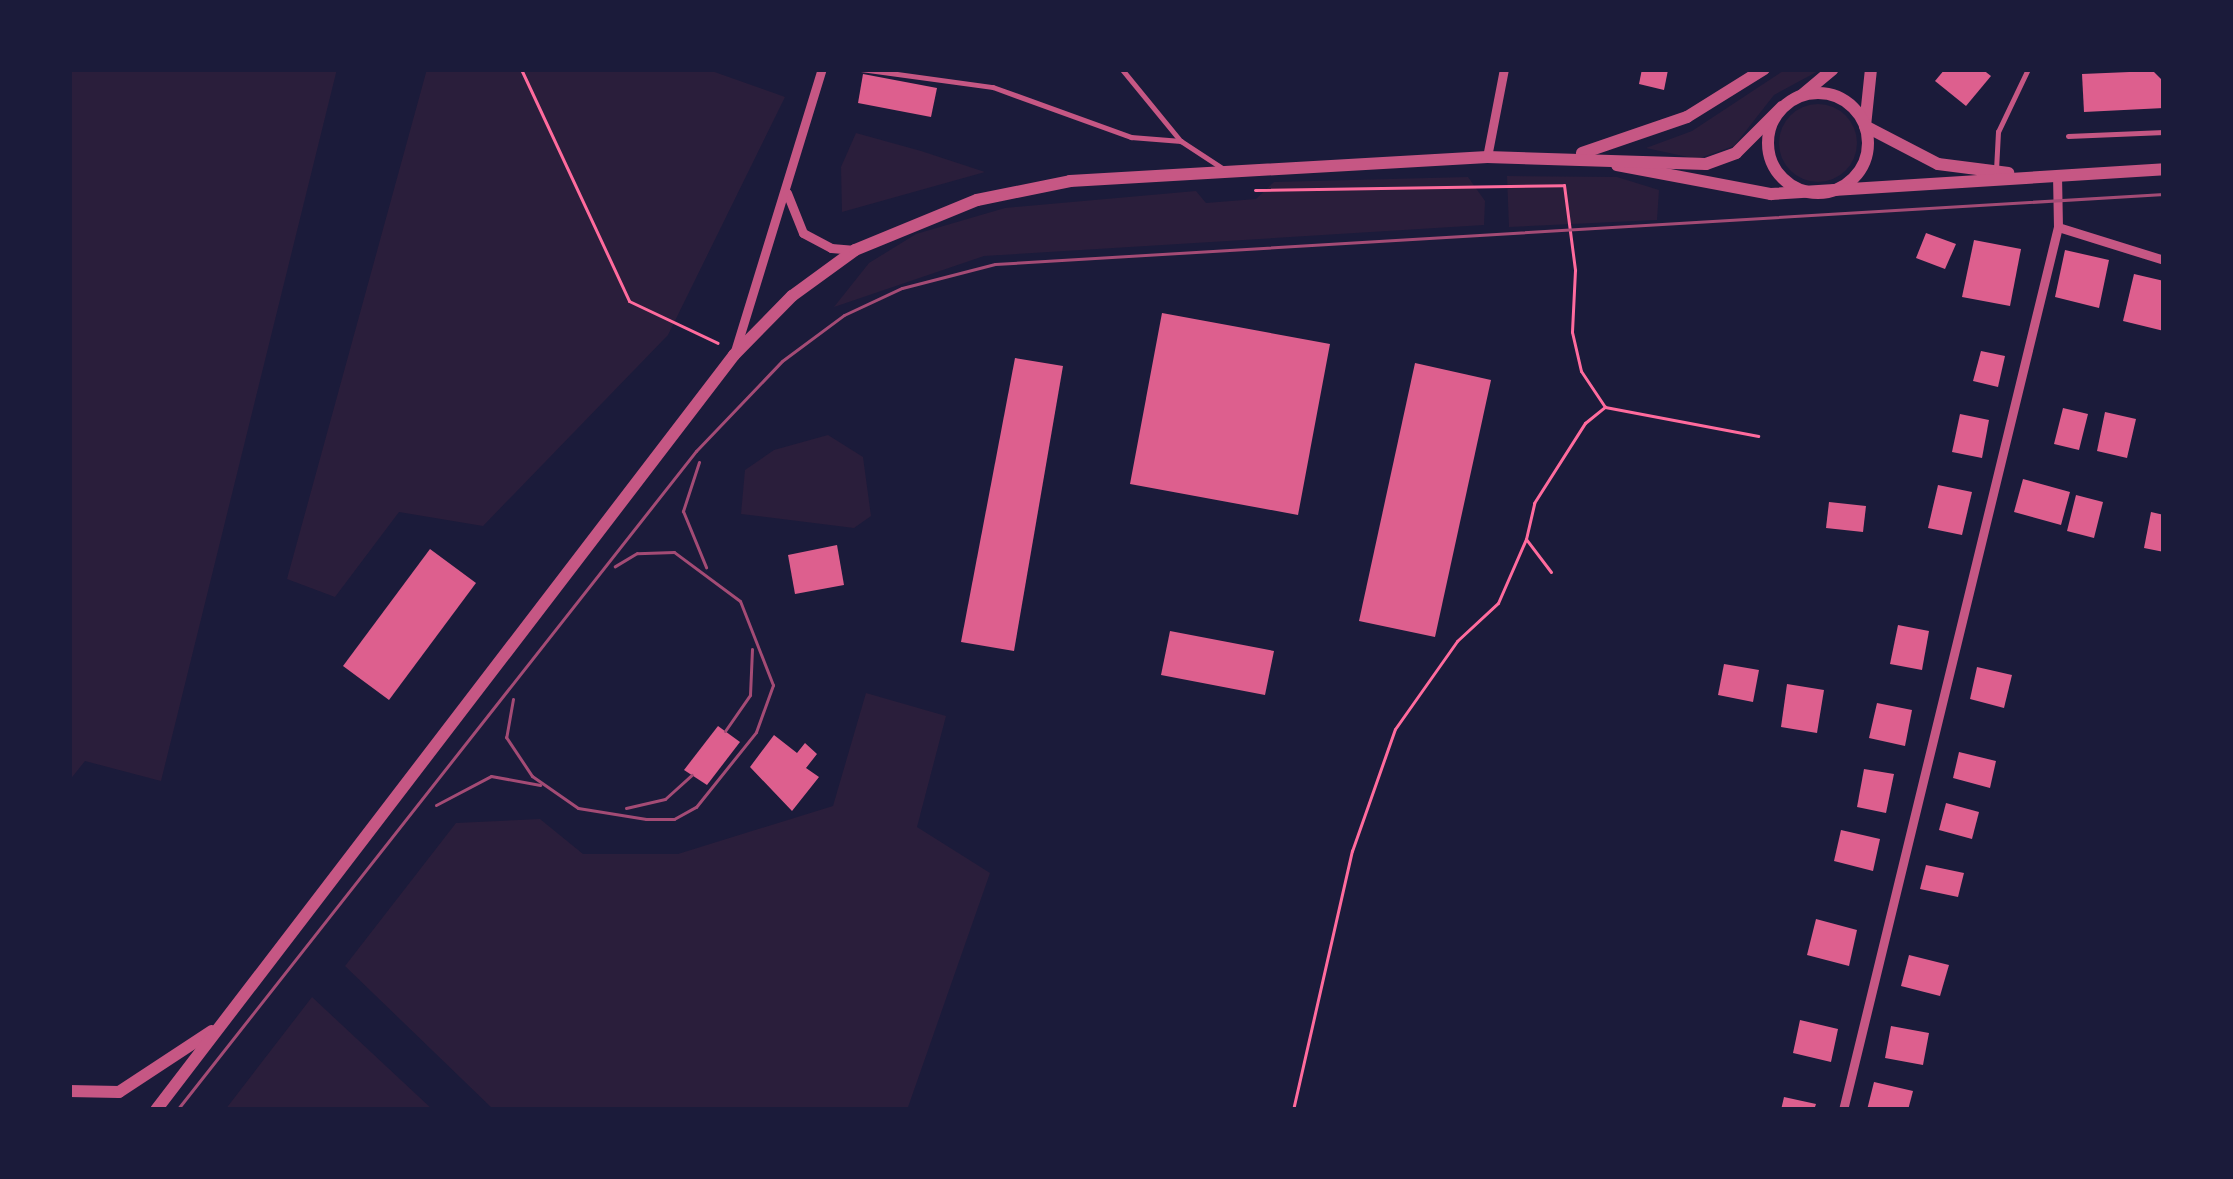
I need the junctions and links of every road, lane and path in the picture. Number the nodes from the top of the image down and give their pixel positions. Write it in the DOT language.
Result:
graph roads {
  1 [pos="521,69"];
  2 [pos="822,69"];
  3 [pos="861,69"];
  4 [pos="1122,69"];
  5 [pos="1504,69"];
  6 [pos="1765,69"];
  7 [pos="1833,69"];
  8 [pos="1870,69"];
  9 [pos="2028,69"];
  10 [pos="1789,103"];
  11 [pos="1865,126"];
  12 [pos="2164,132"];
  13 [pos="2068,136"];
  14 [pos="1181,141"];
  15 [pos="1574,155"];
  16 [pos="1486,157"];
  17 [pos="1224,169"];
  18 [pos="2164,169"];
  19 [pos="1996,172"];
  20 [pos="2056,175"];
  21 [pos="2039,176"];
  22 [pos="787,181"];
  23 [pos="1255,190"];
  24 [pos="1823,193"];
  25 [pos="2058,227"];
  26 [pos="854,250"];
  27 [pos="2164,260"];
  28 [pos="718,343"];
  29 [pos="734,355"];
  30 [pos="1605,407"];
  31 [pos="1758,436"];
  32 [pos="1526,539"];
  33 [pos="1551,572"];
  34 [pos="223,1023"];
  35 [pos="69,1091"];
  36 [pos="156,1110"];
  37 [pos="1293,1110"];
  38 [pos="1843,1110"];
  1 -- 28 [label="path"];
  2 -- 22 [label="street"];
  3 -- 14 [label="lane"];
  4 -- 14 [label="lane"];
  5 -- 16 [label="street"];
  6 -- 15 [label="street"];
  7 -- 10 [label="street"];
  8 -- 11 [label="street"];
  9 -- 19 [label="lane"];
  10 -- 11 [label="street"];
  10 -- 15 [label="street"];
  10 -- 24 [label="street"];
  11 -- 19 [label="street"];
  11 -- 24 [label="street"];
  12 -- 13 [label="lane"];
  14 -- 17 [label="lane"];
  15 -- 16 [label="street"];
  15 -- 24 [label="street"];
  16 -- 17 [label="street"];
  17 -- 26 [label="street"];
  18 -- 20 [label="street"];
  19 -- 21 [label="street"];
  20 -- 21 [label="street"];
  20 -- 25 [label="street"];
  21 -- 24 [label="street"];
  22 -- 26 [label="street"];
  22 -- 29 [label="street"];
  23 -- 30 [label="path"];
  25 -- 27 [label="street"];
  25 -- 38 [label="street"];
  26 -- 29 [label="street"];
  29 -- 34 [label="street"];
  30 -- 31 [label="path"];
  30 -- 32 [label="path"];
  32 -- 33 [label="path"];
  32 -- 37 [label="path"];
  34 -- 35 [label="street"];
  34 -- 36 [label="street"];
}
